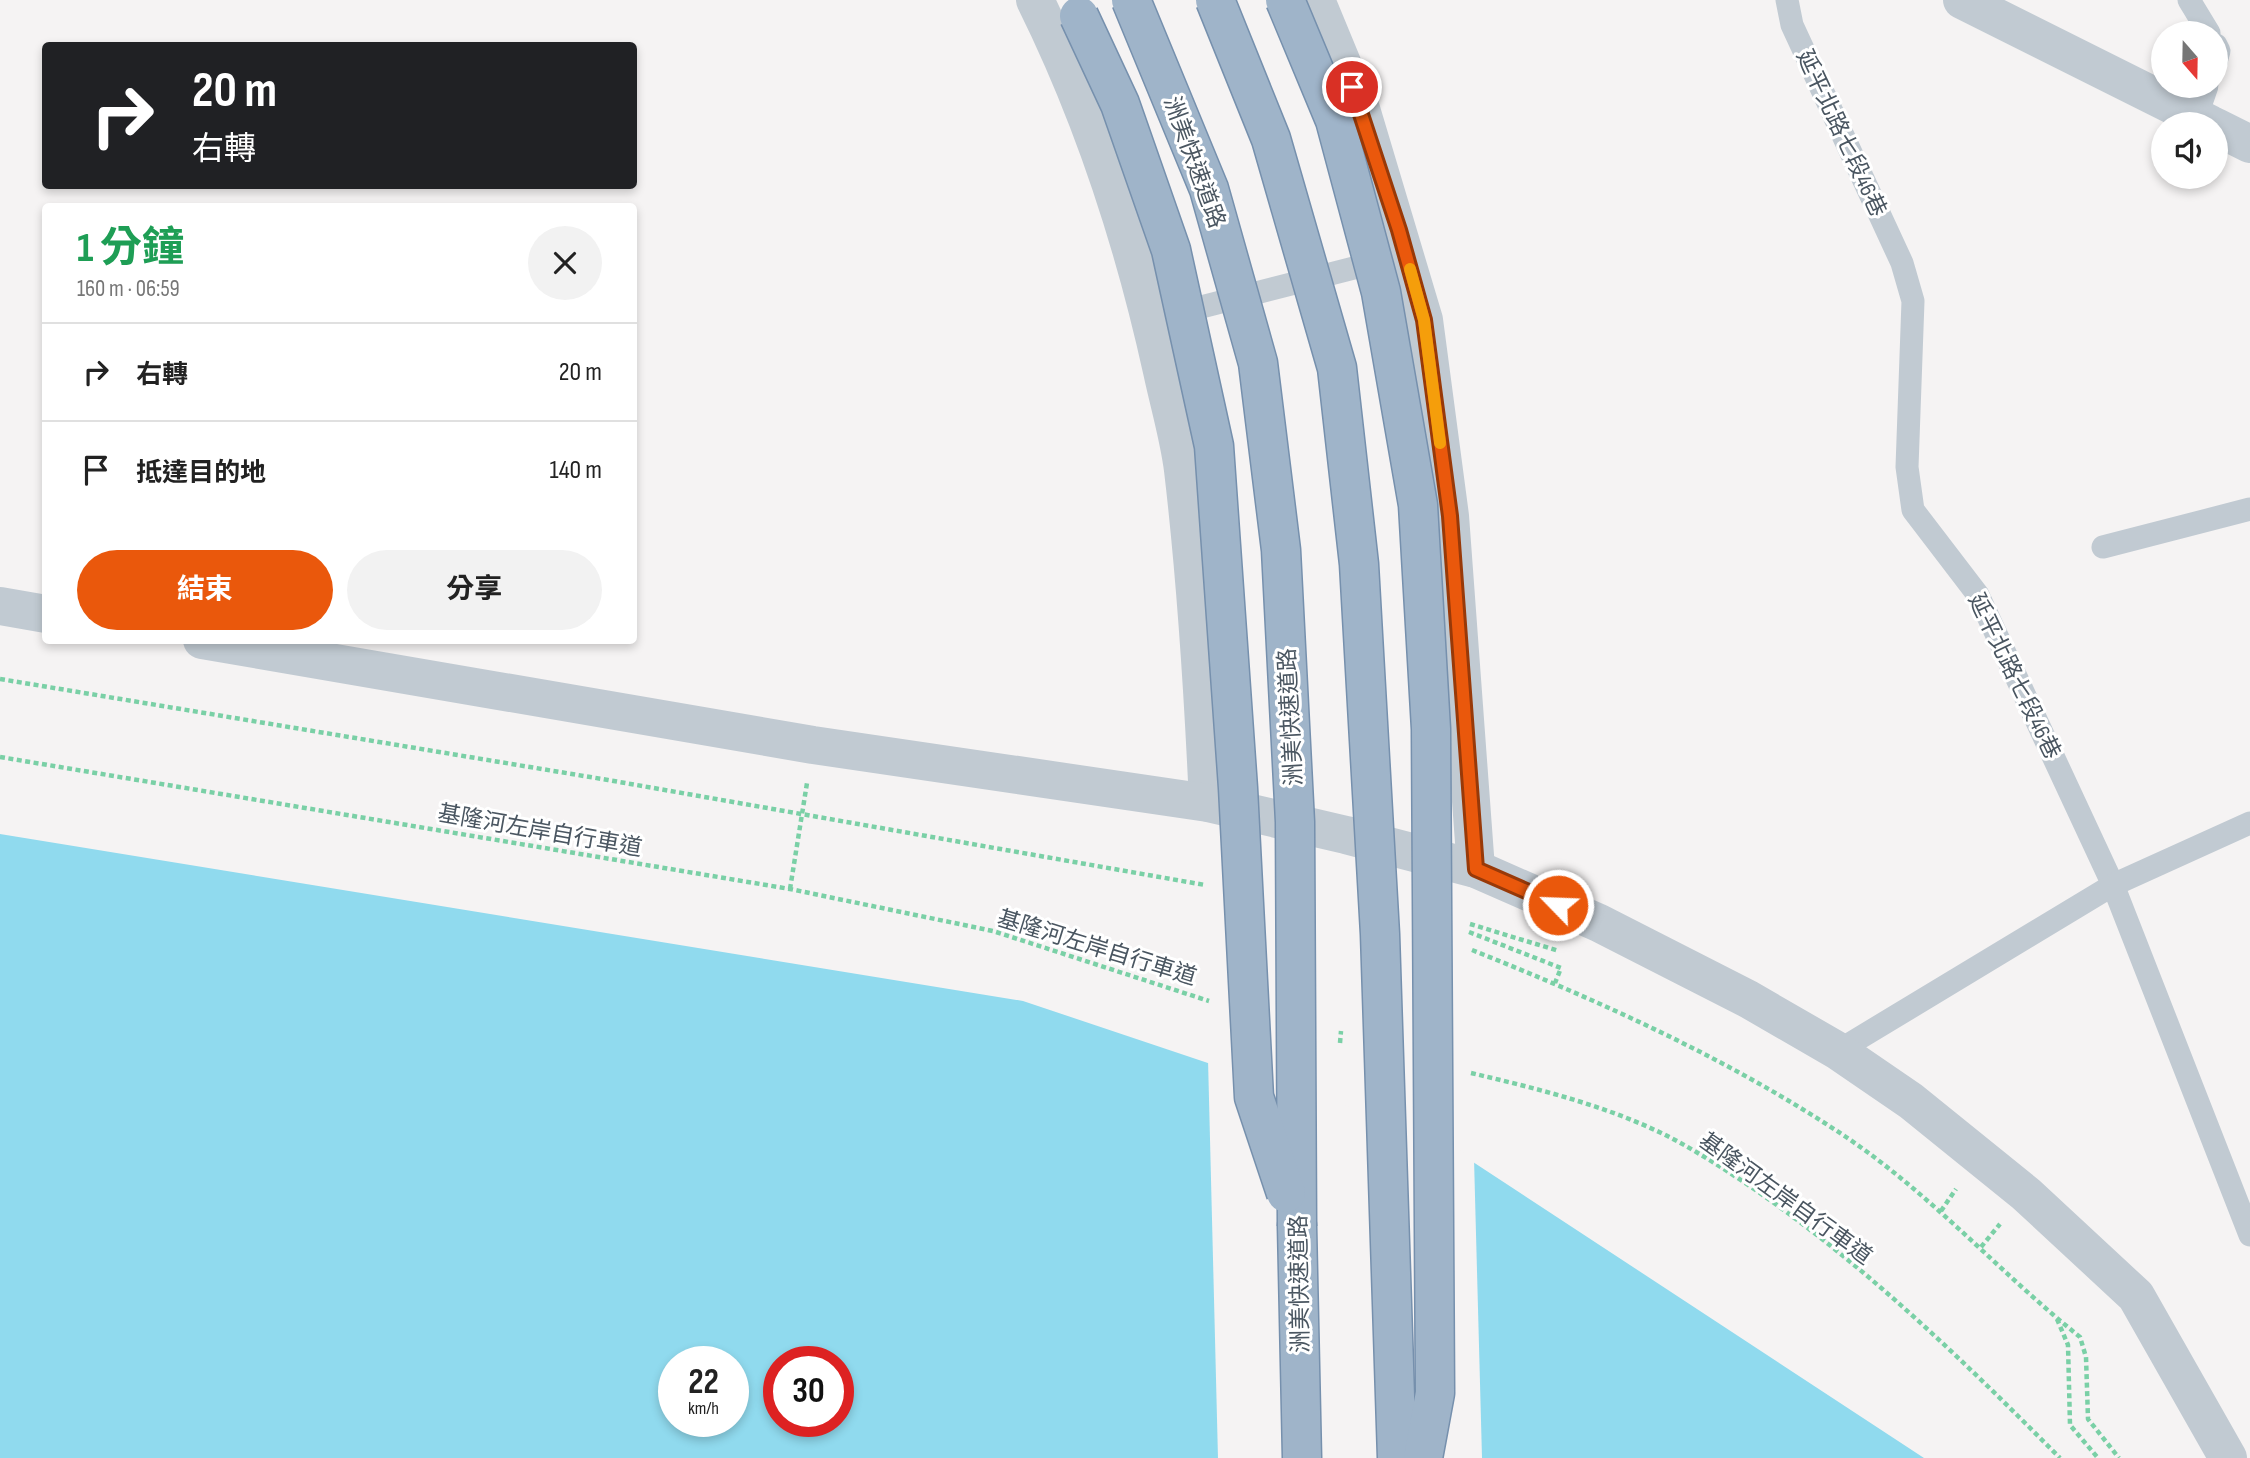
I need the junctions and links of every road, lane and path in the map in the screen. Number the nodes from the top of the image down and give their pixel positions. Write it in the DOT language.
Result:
graph roads {
  1 [pos="1035,0"];
  2 [pos="1131,0"];
  3 [pos="1216,0"];
  4 [pos="1286,0"];
  5 [pos="1316,0"];
  6 [pos="1787,0"];
  7 [pos="1962,0"];
  8 [pos="2189,0"];
  9 [pos="1076,8"];
  10 [pos="2202,21"];
  11 [pos="2203,112"];
  12 [pos="2228,129"];
  13 [pos="2250,144"];
  14 [pos="1406,255"];
  15 [pos="1150,320"];
  16 [pos="2250,509"];
  17 [pos="2103,547"];
  18 [pos="0,606"];
  19 [pos="42,613"];
  20 [pos="225,644"];
  21 [pos="0,679"];
  22 [pos="0,757"];
  23 [pos="1208,803"];
  24 [pos="802,814"];
  25 [pos="2250,823"];
  26 [pos="1476,869"];
  27 [pos="2113,885"];
  28 [pos="1210,886"];
  29 [pos="790,889"];
  30 [pos="1461,921"];
  31 [pos="1563,952"];
  32 [pos="1555,983"];
  33 [pos="1220,1004"];
  34 [pos="1326,1038"];
  35 [pos="1352,1046"];
  36 [pos="1838,1051"];
  37 [pos="1467,1072"];
  38 [pos="1961,1182"];
  39 [pos="1941,1211"];
  40 [pos="1297,1226"];
  41 [pos="2250,1236"];
  42 [pos="2057,1318"];
  43 [pos="1302,1458"];
  44 [pos="1397,1458"];
  45 [pos="1423,1458"];
  46 [pos="2060,1458"];
  47 [pos="2098,1458"];
  48 [pos="2119,1458"];
  49 [pos="2228,1458"];
  1 -- 15 [label="street"];
  2 -- 40 [label="highway, 洲美快速道路, bridge"];
  3 -- 44 [label="highway, bridge"];
  4 -- 45 [label="highway, bridge"];
  5 -- 14 [label="street"];
  6 -- 27 [label="lane, 延平北路七段46巷"];
  7 -- 11 [label="street"];
  8 -- 10 [label="lane"];
  9 -- 40 [label="highway, bridge"];
  12 -- 13 [label="street"];
  14 -- 15 [label="lane"];
  14 -- 26 [label="street"];
  15 -- 23 [label="street"];
  16 -- 17 [label="lane"];
  18 -- 19 [label="street"];
  20 -- 23 [label="street"];
  21 -- 24 [label="path"];
  22 -- 29 [label="path, 基隆河左岸自行車道"];
  23 -- 26 [label="street"];
  24 -- 28 [label="path"];
  24 -- 29 [label="path"];
  25 -- 27 [label="lane"];
  26 -- 36 [label="street"];
  27 -- 36 [label="lane"];
  27 -- 41 [label="lane, 延平北路七段46巷"];
  29 -- 33 [label="path, 基隆河左岸自行車道"];
  30 -- 31 [label="path"];
  32 -- 39 [label="path"];
  34 -- 35 [label="path"];
  36 -- 49 [label="street"];
  37 -- 46 [label="path, 基隆河左岸自行車道"];
  38 -- 39 [label="path"];
  39 -- 42 [label="path"];
  40 -- 43 [label="highway, 洲美快速道路"];
  42 -- 47 [label="path"];
  42 -- 48 [label="path"];
}
